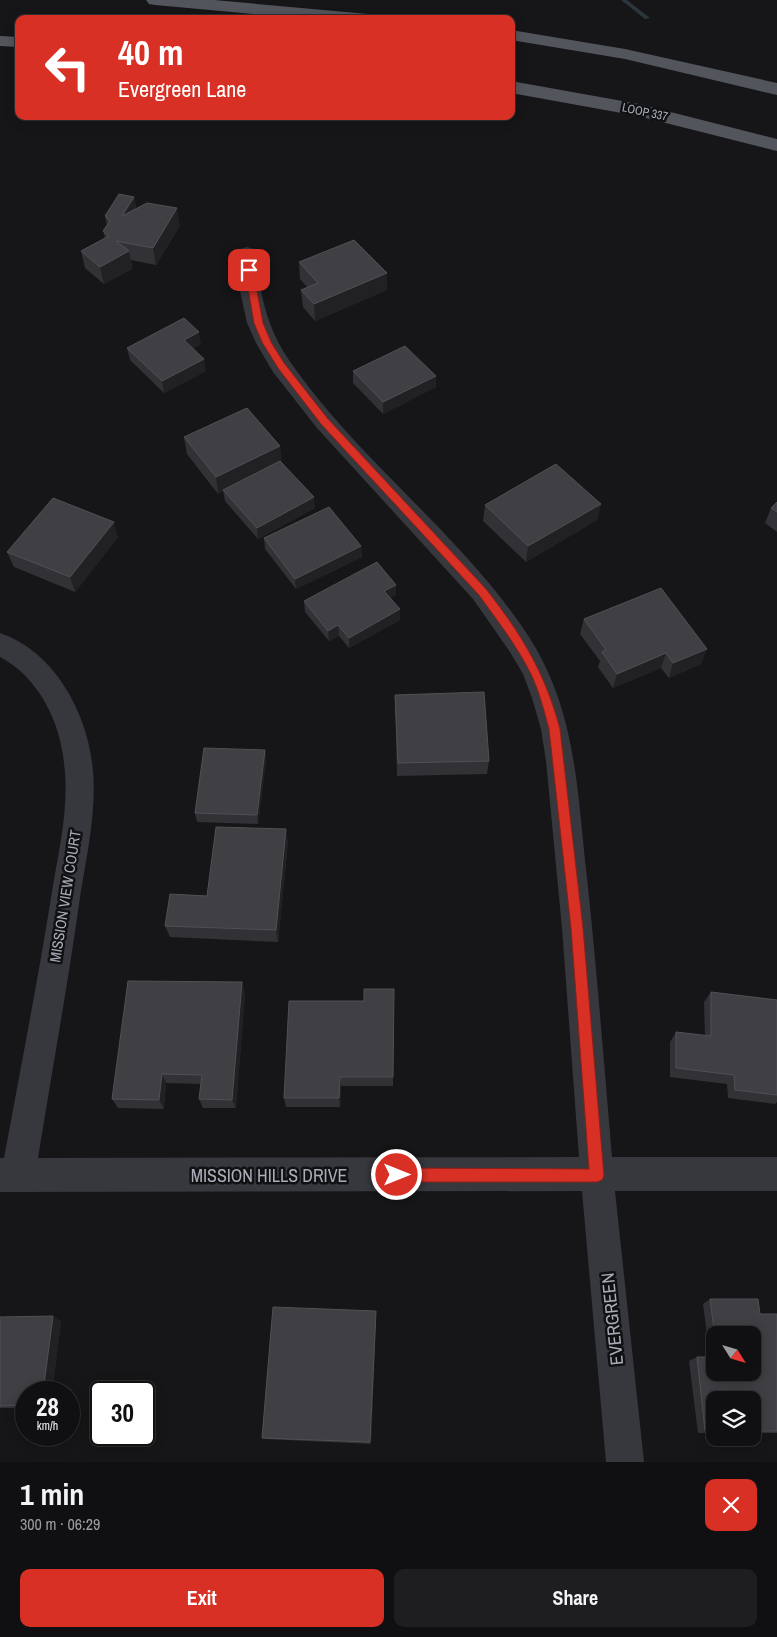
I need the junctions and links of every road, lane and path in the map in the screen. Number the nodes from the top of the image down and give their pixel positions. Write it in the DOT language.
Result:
graph roads {
  1 [pos="155,0"];
  2 [pos="323,15"];
  3 [pos="515,36"];
  4 [pos="515,88"];
  5 [pos="777,89"];
  6 [pos="777,144"];
  7 [pos="247,254"];
  8 [pos="0,644"];
  9 [pos="777,1174"];
  10 [pos="9,1175"];
  11 [pos="597,1176"];
  12 [pos="625,1462"];
  1 -- 2 [label="main road"];
  3 -- 5 [label="main road"];
  4 -- 6 [label="main road, LOOP 337"];
  7 -- 11 [label="street, EVERGREEN"];
  8 -- 10 [label="street, MISSION VIEW COURT"];
  9 -- 11 [label="street, MISSION HILLS DRIVE"];
  10 -- 11 [label="street, MISSION HILLS DRIVE"];
  11 -- 12 [label="street, EVERGREEN"];
}
